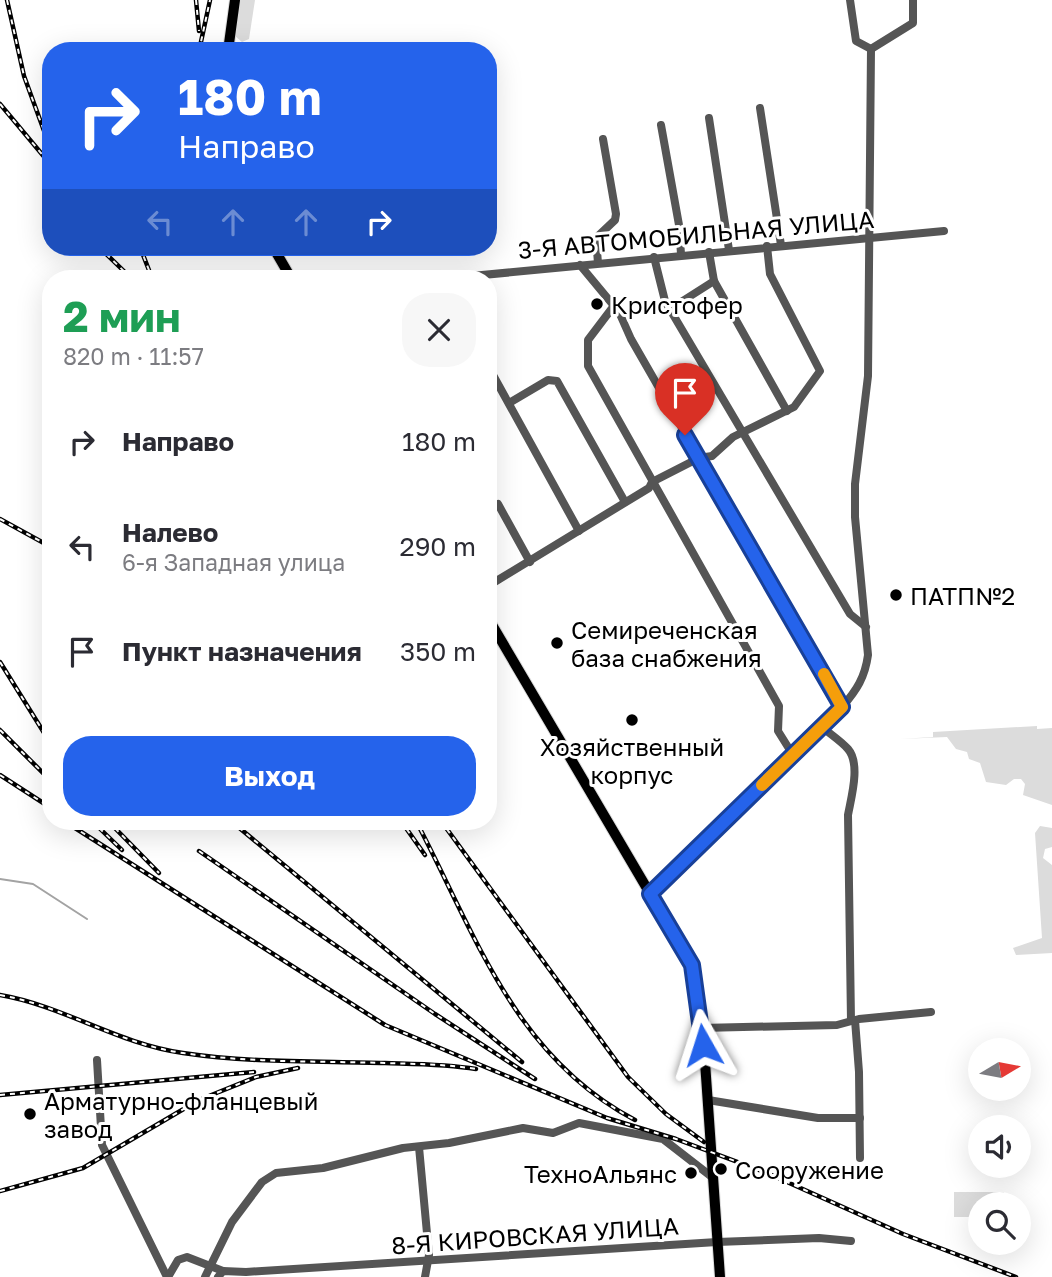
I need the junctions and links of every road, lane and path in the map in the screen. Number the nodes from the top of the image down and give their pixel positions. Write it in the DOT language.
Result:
graph roads {
  1 [pos="235,0"];
  2 [pos="850,0"];
  3 [pos="913,0"];
  4 [pos="229,42"];
  5 [pos="871,49"];
  6 [pos="760,108"];
  7 [pos="709,118"];
  8 [pos="662,125"];
  9 [pos="603,139"];
  10 [pos="944,231"];
  11 [pos="870,236"];
  12 [pos="781,245"];
  13 [pos="767,246"];
  14 [pos="729,250"];
  15 [pos="709,252"];
  16 [pos="681,254"];
  17 [pos="654,257"];
  18 [pos="598,262"];
  19 [pos="580,265"];
  20 [pos="497,273"];
  21 [pos="714,281"];
  22 [pos="613,307"];
  23 [pos="670,309"];
  24 [pos="497,382"];
  25 [pos="509,403"];
  26 [pos="787,411"];
  27 [pos="742,432"];
  28 [pos="699,458"];
  29 [pos="652,482"];
  30 [pos="625,502"];
  31 [pos="498,504"];
  32 [pos="579,531"];
  33 [pos="530,562"];
  34 [pos="497,581"];
  35 [pos="866,627"];
  36 [pos="497,633"];
  37 [pos="842,707"];
  38 [pos="822,727"];
  39 [pos="793,755"];
  40 [pos="650,894"];
  41 [pos="930,1012"];
  42 [pos="853,1020"];
  43 [pos="702,1028"];
  44 [pos="97,1060"];
  45 [pos="708,1100"];
  46 [pos="860,1118"];
  47 [pos="419,1147"];
  48 [pos="860,1158"];
  49 [pos="712,1177"];
  50 [pos="850,1241"];
  51 [pos="717,1242"];
  52 [pos="429,1262"];
  53 [pos="209,1267"];
  54 [pos="220,1274"];
  55 [pos="167,1277"];
  56 [pos="205,1277"];
  57 [pos="425,1277"];
  58 [pos="720,1277"];
  1 -- 4 [label="main road"];
  2 -- 5 [label="street"];
  3 -- 5 [label="street"];
  5 -- 11 [label="street"];
  6 -- 12 [label="street"];
  7 -- 14 [label="street"];
  8 -- 16 [label="street"];
  9 -- 18 [label="street"];
  10 -- 11 [label="street, 3-Я АВТОМОБИЛЬНАЯ УЛИЦА"];
  11 -- 12 [label="street, 3-Я АВТОМОБИЛЬНАЯ УЛИЦА"];
  11 -- 35 [label="street"];
  12 -- 13 [label="street, 3-Я АВТОМОБИЛЬНАЯ УЛИЦА"];
  13 -- 14 [label="street, 3-Я АВТОМОБИЛЬНАЯ УЛИЦА"];
  13 -- 26 [label="street"];
  14 -- 15 [label="street, 3-Я АВТОМОБИЛЬНАЯ УЛИЦА"];
  15 -- 16 [label="street, 3-Я АВТОМОБИЛЬНАЯ УЛИЦА"];
  15 -- 21 [label="street"];
  16 -- 17 [label="street, 3-Я АВТОМОБИЛЬНАЯ УЛИЦА"];
  17 -- 18 [label="street, 3-Я АВТОМОБИЛЬНАЯ УЛИЦА"];
  17 -- 23 [label="street"];
  18 -- 19 [label="street, 3-Я АВТОМОБИЛЬНАЯ УЛИЦА"];
  19 -- 20 [label="street, 3-Я АВТОМОБИЛЬНАЯ УЛИЦА"];
  19 -- 22 [label="street"];
  21 -- 23 [label="street"];
  21 -- 26 [label="street"];
  22 -- 28 [label="street"];
  22 -- 29 [label="street"];
  23 -- 27 [label="street"];
  24 -- 25 [label="street"];
  25 -- 30 [label="street"];
  25 -- 32 [label="street"];
  26 -- 27 [label="street"];
  27 -- 28 [label="street"];
  27 -- 35 [label="street"];
  28 -- 29 [label="street"];
  28 -- 37 [label="street"];
  29 -- 30 [label="street"];
  29 -- 39 [label="street"];
  30 -- 32 [label="street"];
  31 -- 33 [label="street"];
  32 -- 33 [label="street"];
  33 -- 34 [label="street"];
  35 -- 37 [label="street"];
  36 -- 40 [label="main road"];
  37 -- 38 [label="street"];
  38 -- 39 [label="street"];
  38 -- 42 [label="street"];
  39 -- 40 [label="street"];
  40 -- 43 [label="main road"];
  41 -- 42 [label="street"];
  42 -- 43 [label="street"];
  42 -- 46 [label="street"];
  43 -- 45 [label="main road"];
  44 -- 55 [label="street"];
  45 -- 46 [label="street"];
  45 -- 49 [label="main road"];
  46 -- 48 [label="street"];
  47 -- 49 [label="street"];
  47 -- 52 [label="street"];
  47 -- 53 [label="street"];
  49 -- 51 [label="main road"];
  50 -- 51 [label="street, 8-Я КИРОВСКАЯ УЛИЦА"];
  51 -- 52 [label="street, 8-Я КИРОВСКАЯ УЛИЦА"];
  51 -- 58 [label="main road"];
  52 -- 54 [label="street, 8-Я КИРОВСКАЯ УЛИЦА"];
  52 -- 57 [label="street"];
  53 -- 54 [label="street, 8-Я КИРОВСКАЯ УЛИЦА"];
  53 -- 55 [label="street, 8-Я КИРОВСКАЯ УЛИЦА"];
  53 -- 56 [label="street"];
}
